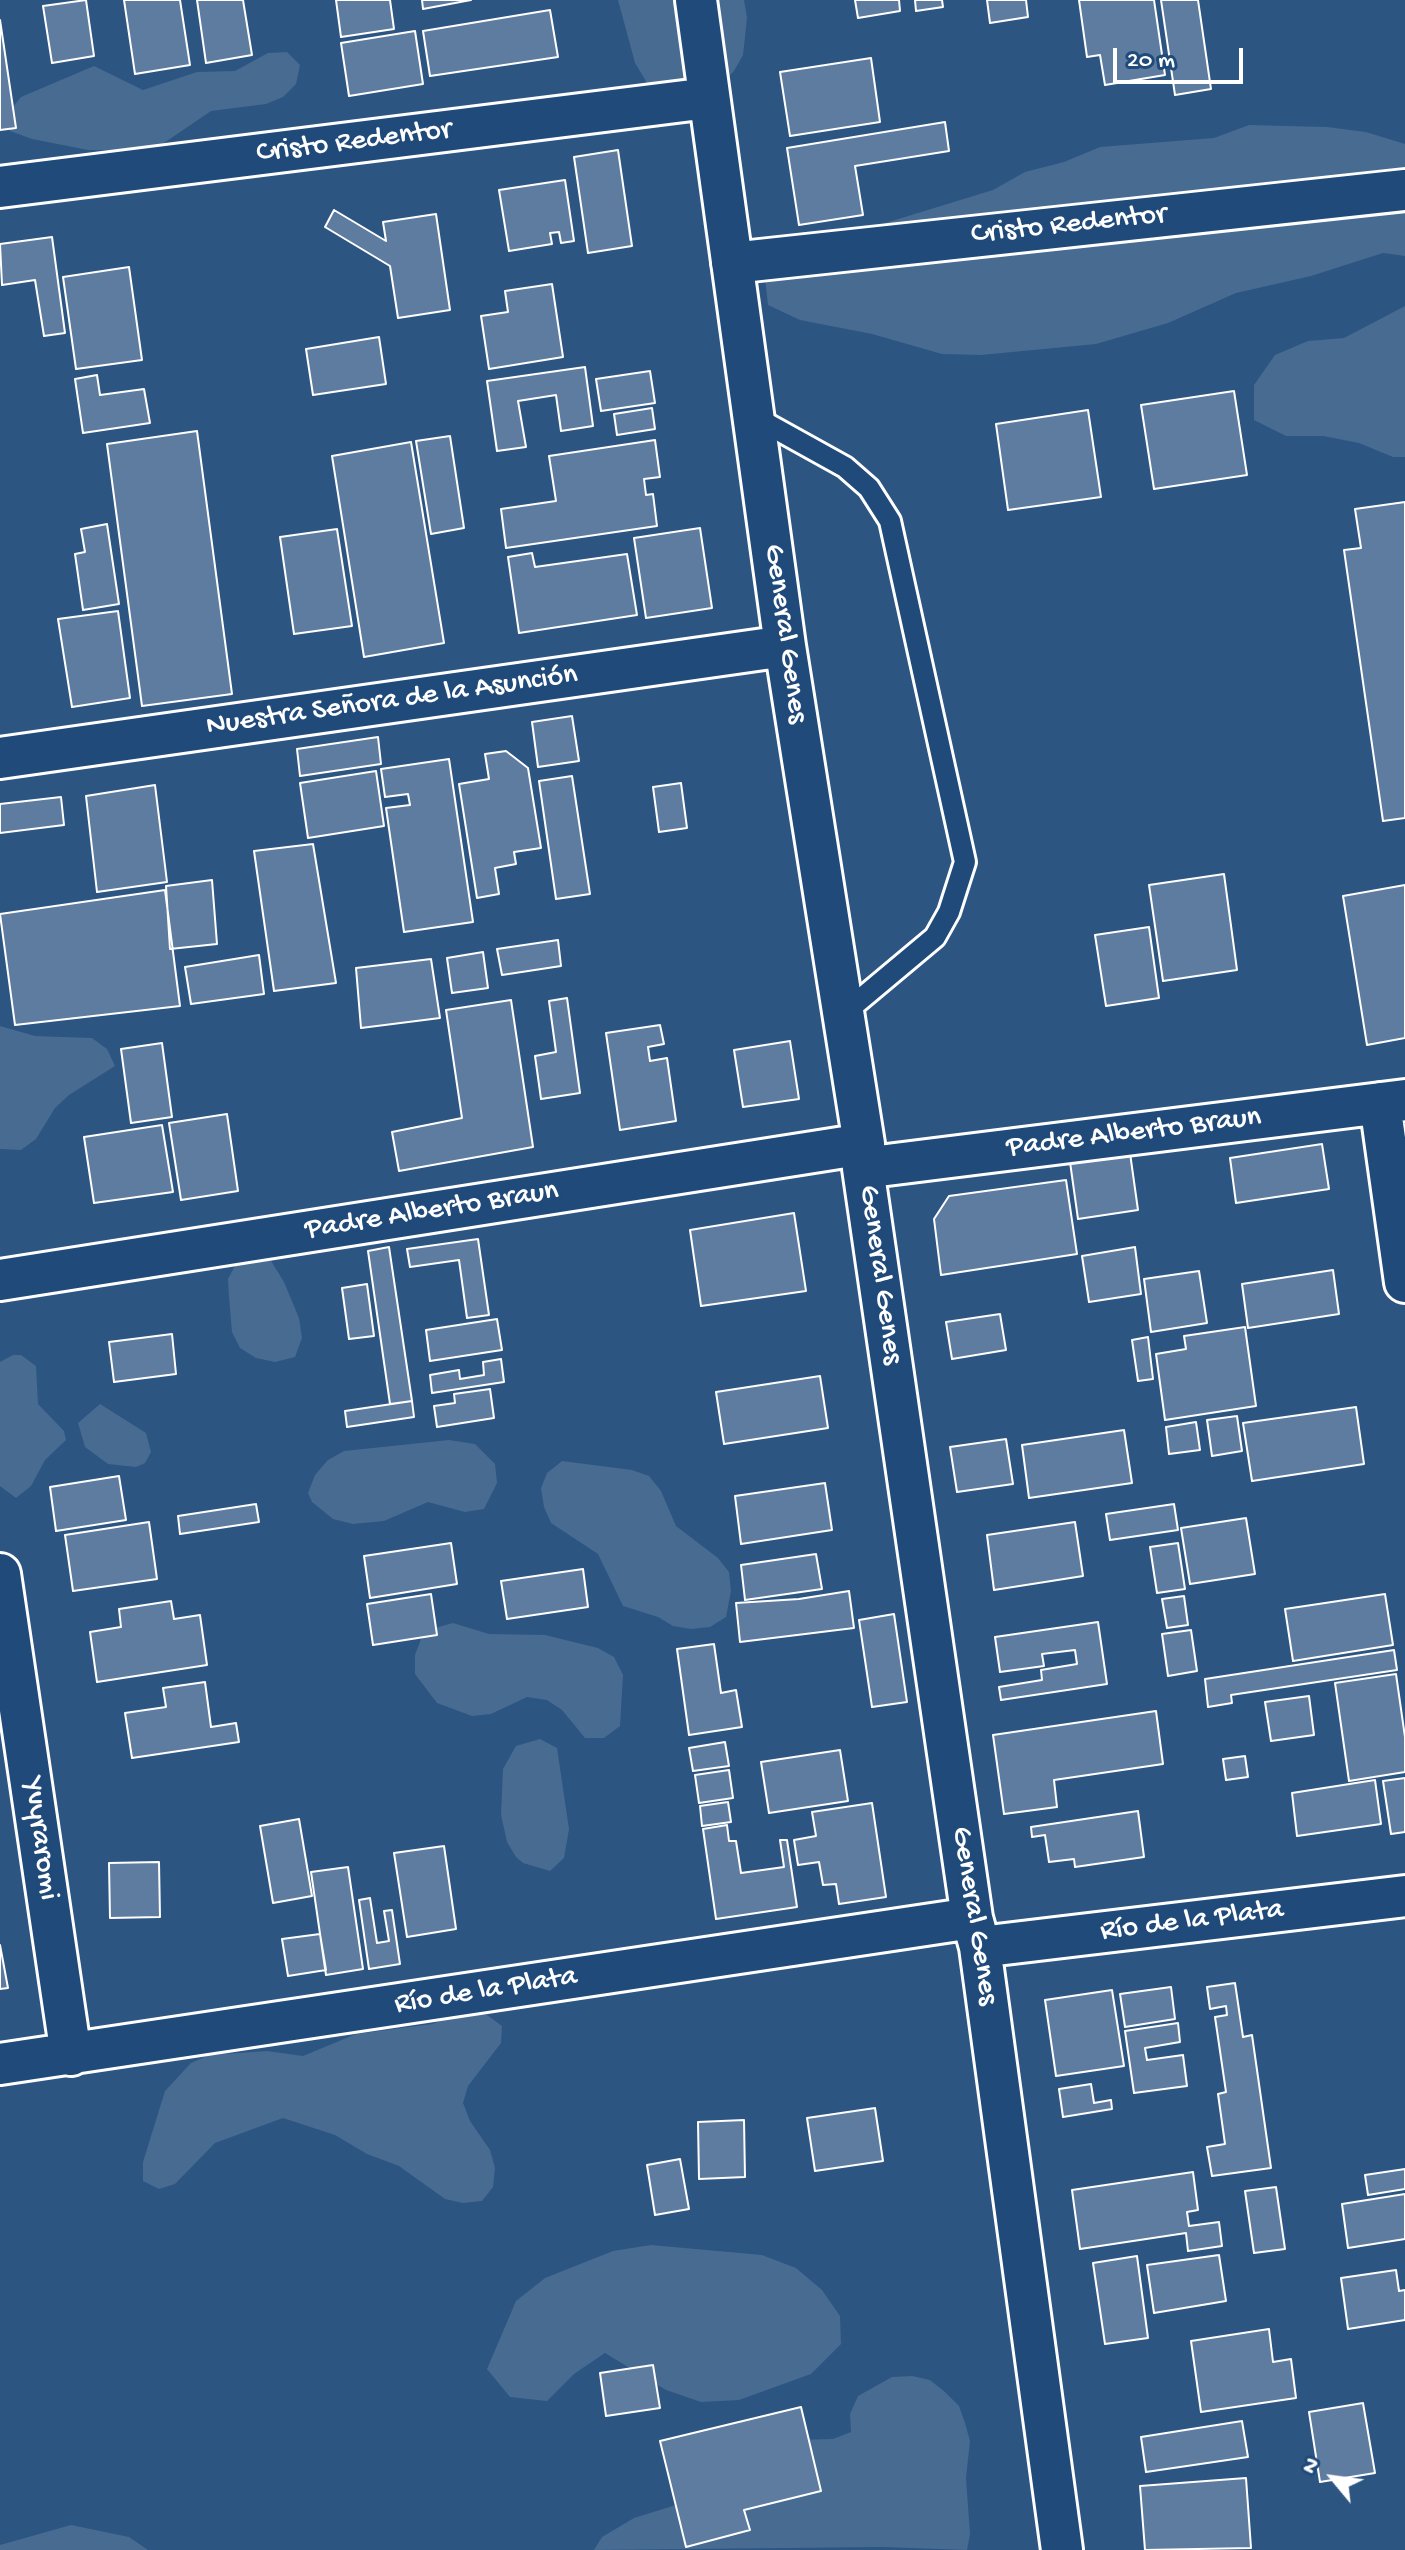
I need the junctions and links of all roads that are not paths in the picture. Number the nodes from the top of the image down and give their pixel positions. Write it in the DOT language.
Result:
graph roads {
  1 [pos="696,0"];
  2 [pos="708,98"];
  3 [pos="0,187"];
  4 [pos="1405,190"];
  5 [pos="732,263"];
  6 [pos="753,416"];
  7 [pos="785,646"];
  8 [pos="0,758"];
  9 [pos="843,1014"];
  10 [pos="1392,1102"];
  11 [pos="864,1156"];
  12 [pos="0,1280"];
  13 [pos="1405,1282"];
  14 [pos="0,1574"];
  15 [pos="1405,1896"];
  16 [pos="976,1932"];
  17 [pos="71,2055"];
  18 [pos="0,2064"];
  19 [pos="1062,2550"];
  1 -- 2 [label="street, General Genes"];
  2 -- 3 [label="street, Cristo Redentor"];
  2 -- 5 [label="street, General Genes"];
  4 -- 5 [label="street, Cristo Redentor"];
  5 -- 6 [label="street, General Genes"];
  6 -- 7 [label="street, General Genes"];
  6 -- 9 [label="lane"];
  7 -- 8 [label="street, Nuestra Señora de la Asunción"];
  7 -- 9 [label="street, General Genes"];
  9 -- 11 [label="street, General Genes"];
  10 -- 11 [label="street, Padre Alberto Braun"];
  10 -- 13 [label="street"];
  11 -- 12 [label="street, Padre Alberto Braun"];
  11 -- 16 [label="street, General Genes"];
  14 -- 17 [label="street, Yvyraromi"];
  15 -- 16 [label="street, Río de la Plata"];
  16 -- 17 [label="street, Río de la Plata"];
  16 -- 19 [label="street, General Genes"];
  17 -- 18 [label="street, Río de la Plata"];
}
